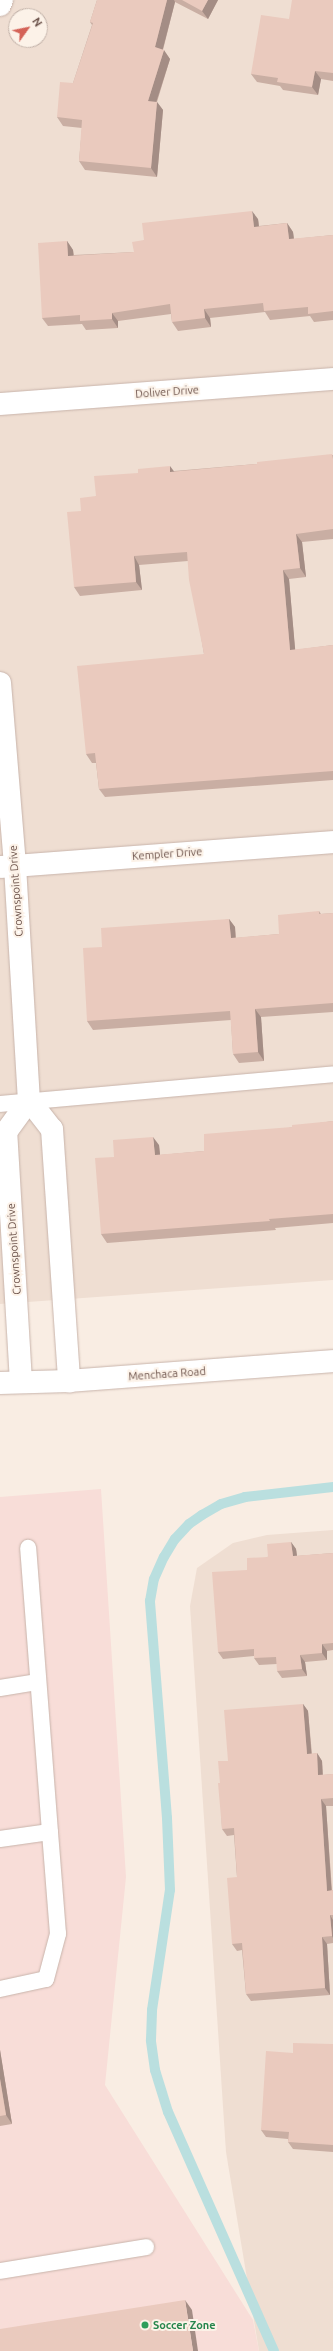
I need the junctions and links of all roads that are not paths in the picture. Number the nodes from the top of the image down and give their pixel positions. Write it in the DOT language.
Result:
graph roads {
  1 [pos="2,0"];
  2 [pos="0,5"];
  3 [pos="333,379"];
  4 [pos="0,404"];
  5 [pos="0,683"];
  6 [pos="333,842"];
  7 [pos="7,867"];
  8 [pos="333,1074"];
  9 [pos="30,1100"];
  10 [pos="0,1104"];
  11 [pos="333,1361"];
  12 [pos="70,1381"];
  13 [pos="10,1383"];
  14 [pos="28,1548"];
  15 [pos="37,1682"];
  16 [pos="0,1688"];
  17 [pos="50,1832"];
  18 [pos="0,1840"];
  19 [pos="0,1989"];
  20 [pos="146,2247"];
  21 [pos="0,2271"];
  1 -- 2 [label="street"];
  3 -- 4 [label="street, Doliver Drive"];
  5 -- 7 [label="street, Crownspoint Drive"];
  6 -- 7 [label="street, Kempler Drive"];
  7 -- 9 [label="street, Crownspoint Drive"];
  8 -- 9 [label="lane"];
  9 -- 10 [label="lane"];
  9 -- 12 [label="street"];
  9 -- 13 [label="street, Crownspoint Drive"];
  11 -- 12 [label="street, Menchaca Road"];
  12 -- 13 [label="street, Menchaca Road"];
  14 -- 15 [label="lane"];
  15 -- 16 [label="lane"];
  15 -- 17 [label="lane"];
  17 -- 18 [label="lane"];
  17 -- 19 [label="lane"];
  20 -- 21 [label="lane"];
}
